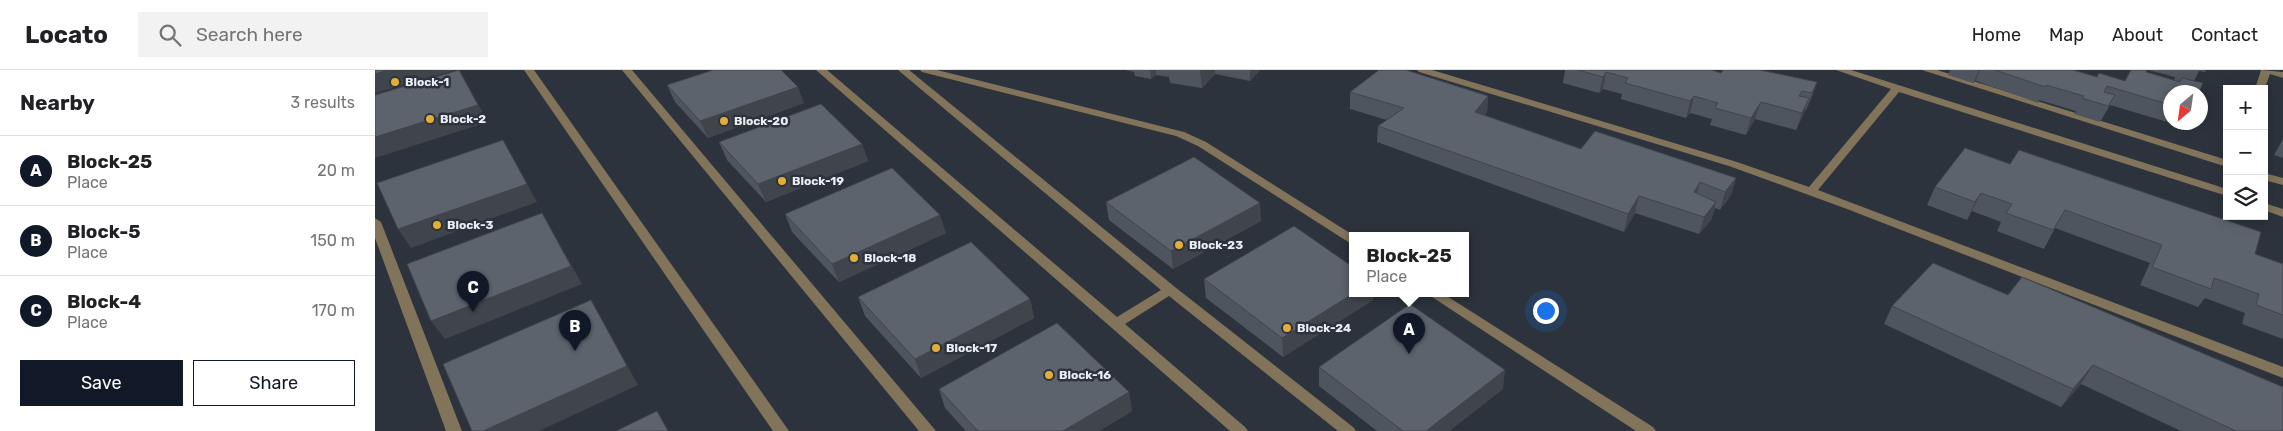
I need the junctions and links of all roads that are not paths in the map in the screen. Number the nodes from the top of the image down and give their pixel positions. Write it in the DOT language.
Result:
graph roads {
  1 [pos="529,70"];
  2 [pos="627,70"];
  3 [pos="821,70"];
  4 [pos="903,70"];
  5 [pos="925,70"];
  6 [pos="1422,70"];
  7 [pos="1841,70"];
  8 [pos="1927,70"];
  9 [pos="2266,70"];
  10 [pos="2283,75"];
  11 [pos="2261,85"];
  12 [pos="1897,88"];
  13 [pos="2223,163"];
  14 [pos="2268,177"];
  15 [pos="2283,182"];
  16 [pos="1811,192"];
  17 [pos="2223,192"];
  18 [pos="2268,207"];
  19 [pos="2283,213"];
  20 [pos="375,222"];
  21 [pos="1349,238"];
  22 [pos="1170,290"];
  23 [pos="1439,297"];
  24 [pos="1115,324"];
  25 [pos="2283,373"];
  26 [pos="454,431"];
  27 [pos="781,431"];
  28 [pos="928,431"];
  29 [pos="1240,431"];
  30 [pos="1348,431"];
  31 [pos="1648,431"];
  1 -- 27 [label="lane"];
  2 -- 28 [label="lane"];
  3 -- 24 [label="lane"];
  4 -- 22 [label="lane"];
  5 -- 21 [label="lane"];
  6 -- 16 [label="lane"];
  7 -- 12 [label="lane"];
  8 -- 13 [label="lane"];
  9 -- 10 [label="lane"];
  9 -- 11 [label="lane"];
  12 -- 16 [label="lane"];
  12 -- 17 [label="lane"];
  14 -- 15 [label="lane"];
  16 -- 25 [label="lane"];
  18 -- 19 [label="lane"];
  20 -- 26 [label="lane"];
  22 -- 24 [label="lane"];
  22 -- 30 [label="lane"];
  23 -- 31 [label="lane"];
  24 -- 29 [label="lane"];
}
